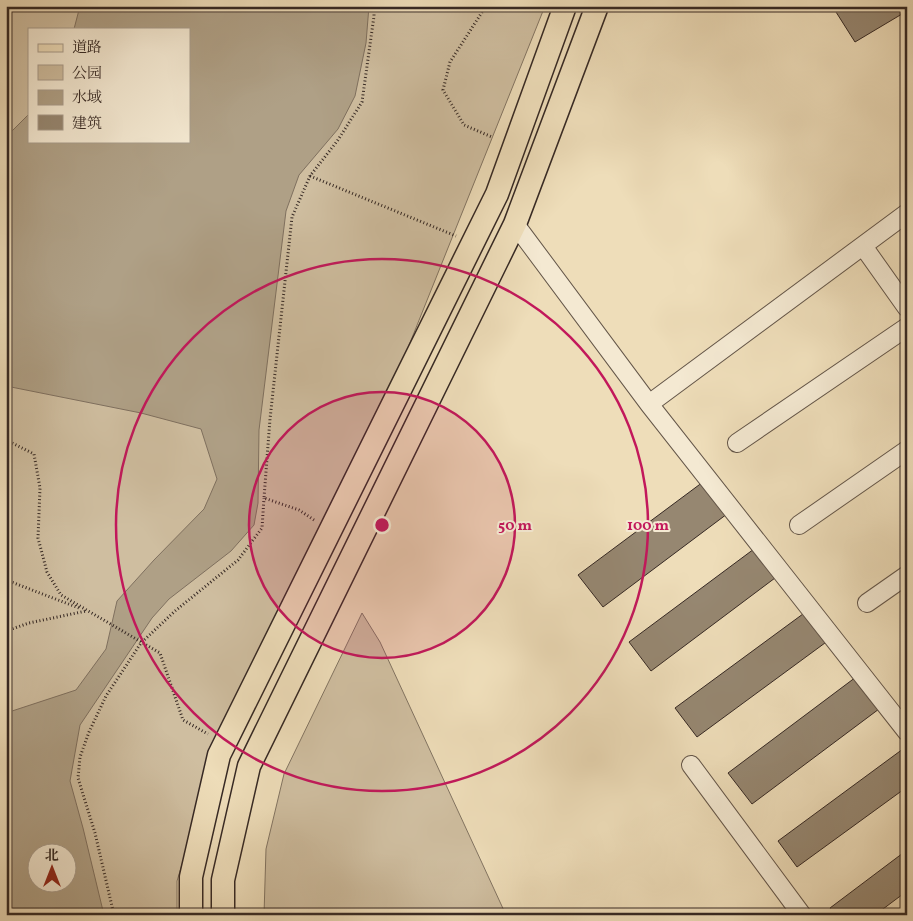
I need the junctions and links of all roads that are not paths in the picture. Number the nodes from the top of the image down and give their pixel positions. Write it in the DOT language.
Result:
graph roads {
  1 [pos="566,6"];
  2 [pos="597,6"];
  3 [pos="907,213"];
  4 [pos="515,224"];
  5 [pos="863,246"];
  6 [pos="907,308"];
  7 [pos="907,327"];
  8 [pos="649,404"];
  9 [pos="737,444"];
  10 [pos="907,450"];
  11 [pos="799,525"];
  12 [pos="907,574"];
  13 [pos="867,603"];
  14 [pos="907,732"];
  15 [pos="691,765"];
  16 [pos="191,915"];
  17 [pos="223,915"];
  18 [pos="802,915"];
  1 -- 16 [label="main road"];
  2 -- 4 [label="main road"];
  3 -- 5 [label="street"];
  4 -- 8 [label="street"];
  4 -- 17 [label="main road"];
  5 -- 6 [label="street"];
  5 -- 8 [label="street"];
  7 -- 9 [label="street"];
  8 -- 14 [label="street"];
  10 -- 11 [label="street"];
  12 -- 13 [label="street"];
  15 -- 18 [label="street"];
}
